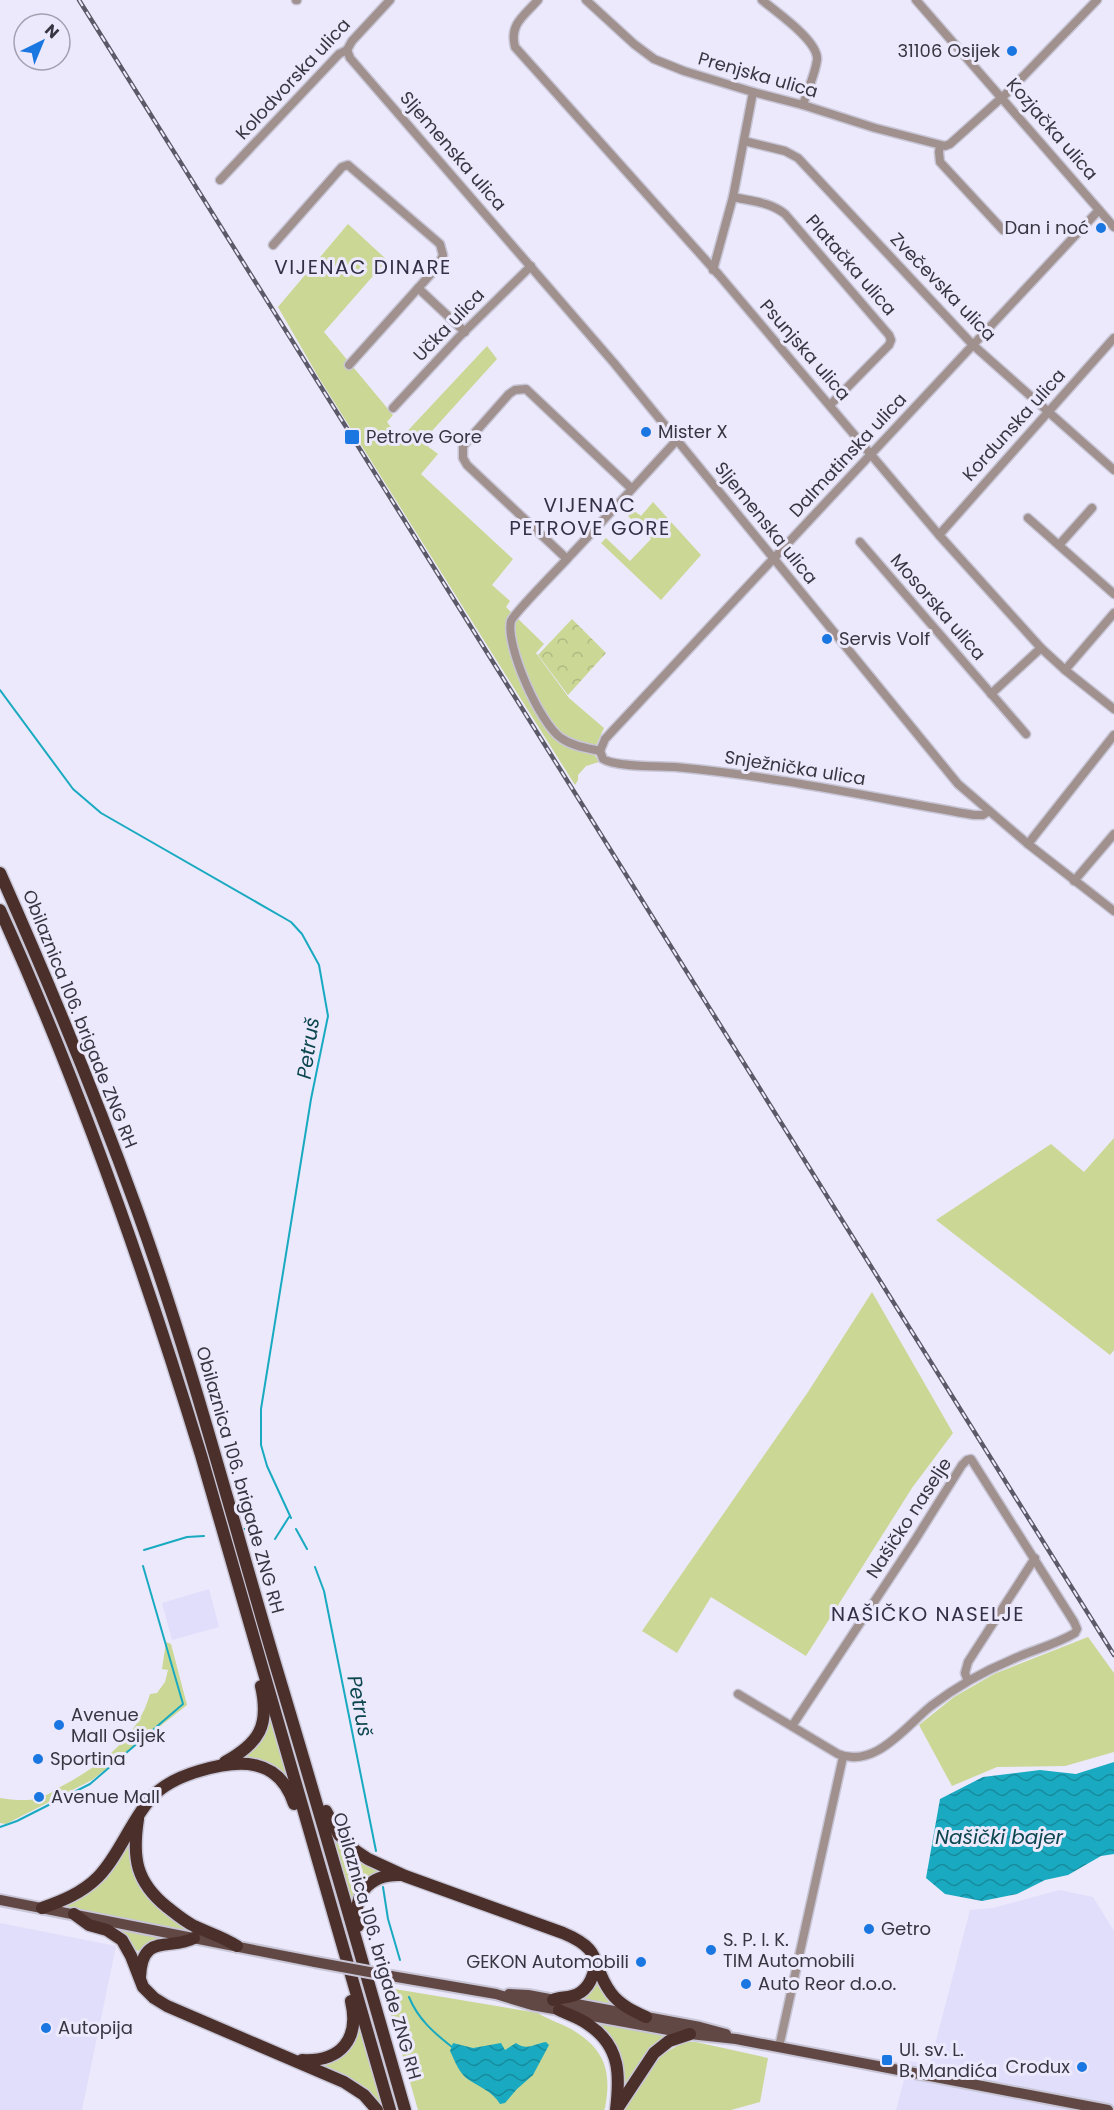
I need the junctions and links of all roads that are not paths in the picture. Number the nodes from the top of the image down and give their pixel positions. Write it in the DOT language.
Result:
graph roads {
  1 [pos="390,0"];
  2 [pos="538,0"];
  3 [pos="586,0"];
  4 [pos="762,0"];
  5 [pos="916,0"];
  6 [pos="1097,0"];
  7 [pos="347,50"];
  8 [pos="753,93"];
  9 [pos="1002,97"];
  10 [pos="803,105"];
  11 [pos="744,141"];
  12 [pos="940,146"];
  13 [pos="220,180"];
  14 [pos="733,197"];
  15 [pos="1100,210"];
  16 [pos="1114,227"];
  17 [pos="1003,230"];
  18 [pos="273,245"];
  19 [pos="531,266"];
  20 [pos="713,270"];
  21 [pos="418,288"];
  22 [pos="465,332"];
  23 [pos="1114,338"];
  24 [pos="973,345"];
  25 [pos="349,365"];
  26 [pos="830,405"];
  27 [pos="393,408"];
  28 [pos="1048,411"];
  29 [pos="677,440"];
  30 [pos="871,454"];
  31 [pos="1114,470"];
  32 [pos="632,489"];
  33 [pos="1092,508"];
  34 [pos="1028,518"];
  35 [pos="939,535"];
  36 [pos="860,542"];
  37 [pos="1059,545"];
  38 [pos="774,558"];
  39 [pos="567,559"];
  40 [pos="1114,594"];
  41 [pos="1114,613"];
  42 [pos="1041,648"];
  43 [pos="1065,670"];
  44 [pos="991,694"];
  45 [pos="1114,709"];
  46 [pos="1026,734"];
  47 [pos="1114,735"];
  48 [pos="600,751"];
  49 [pos="989,812"];
  50 [pos="1114,834"];
  51 [pos="1028,844"];
  52 [pos="0,873"];
  53 [pos="1074,880"];
  54 [pos="0,910"];
  55 [pos="1114,911"];
  56 [pos="1035,1558"];
  57 [pos="258,1654"];
  58 [pos="968,1681"];
  59 [pos="738,1694"];
  60 [pos="792,1726"];
  61 [pos="843,1757"];
  62 [pos="221,1764"];
  63 [pos="314,1793"];
  64 [pos="139,1817"];
  65 [pos="309,1830"];
  66 [pos="405,1876"];
  67 [pos="0,1900"];
  68 [pos="42,1908"];
  69 [pos="74,1914"];
  70 [pos="194,1938"];
  71 [pos="237,1946"];
  72 [pos="359,1948"];
  73 [pos="596,1959"];
  74 [pos="352,1979"];
  75 [pos="140,1982"];
  76 [pos="556,2005"];
  77 [pos="646,2017"];
  78 [pos="690,2034"];
  79 [pos="736,2038"];
  80 [pos="779,2047"];
  81 [pos="297,2060"];
  82 [pos="1095,2109"];
  83 [pos="377,2110"];
  84 [pos="390,2110"];
  85 [pos="405,2110"];
  86 [pos="616,2110"];
  87 [pos="1108,2110"];
  1 -- 7 [label="street, Kolodvorska ulica"];
  2 -- 20 [label="street, Psunjska ulica"];
  3 -- 8 [label="street, Prenjska ulica"];
  4 -- 10 [label="street"];
  5 -- 9 [label="street, Kozjačka ulica"];
  6 -- 9 [label="street"];
  7 -- 13 [label="street, Kolodvorska ulica"];
  7 -- 19 [label="street, Sljemenska ulica"];
  8 -- 10 [label="street, Prenjska ulica"];
  8 -- 11 [label="street"];
  9 -- 12 [label="street"];
  9 -- 15 [label="street, Kozjačka ulica"];
  10 -- 12 [label="street, Prenjska ulica"];
  11 -- 14 [label="street"];
  11 -- 24 [label="street, Zvečevska ulica"];
  12 -- 17 [label="street"];
  14 -- 20 [label="street"];
  14 -- 26 [label="street, Platačka ulica"];
  15 -- 16 [label="street, Kozjačka ulica"];
  15 -- 24 [label="street, Dalmatinska ulica"];
  18 -- 21 [label="street"];
  19 -- 22 [label="street, Učka ulica"];
  19 -- 29 [label="street, Sljemenska ulica"];
  20 -- 26 [label="street, Psunjska ulica"];
  21 -- 22 [label="street"];
  21 -- 25 [label="street"];
  22 -- 27 [label="street, Učka ulica"];
  23 -- 28 [label="street, Kordunska ulica"];
  24 -- 28 [label="street, Zvečevska ulica"];
  24 -- 30 [label="street, Dalmatinska ulica"];
  26 -- 30 [label="street, Psunjska ulica"];
  28 -- 31 [label="street, Zvečevska ulica"];
  28 -- 35 [label="street, Kordunska ulica"];
  29 -- 32 [label="street"];
  29 -- 38 [label="street, Sljemenska ulica"];
  30 -- 35 [label="street, Psunjska ulica"];
  30 -- 38 [label="street, Dalmatinska ulica"];
  32 -- 39 [label="street"];
  32 -- 39 [label="street"];
  33 -- 37 [label="street"];
  34 -- 37 [label="street"];
  35 -- 42 [label="street, Psunjska ulica"];
  36 -- 44 [label="street, Mosorska ulica"];
  37 -- 40 [label="street"];
  38 -- 48 [label="street, Dalmatinska ulica"];
  38 -- 49 [label="street, Sljemenska ulica"];
  39 -- 48 [label="street"];
  41 -- 43 [label="street"];
  42 -- 43 [label="street, Psunjska ulica"];
  42 -- 44 [label="street"];
  43 -- 45 [label="street, Psunjska ulica"];
  44 -- 46 [label="street, Mosorska ulica"];
  47 -- 51 [label="street"];
  48 -- 49 [label="street, Snježnička ulica"];
  49 -- 51 [label="street, Sljemenska ulica"];
  50 -- 53 [label="street"];
  51 -- 53 [label="street, Sljemenska ulica"];
  52 -- 63 [label="highway, Obilaznica 106. brigade ZNG RH"];
  53 -- 55 [label="street, Sljemenska ulica"];
  54 -- 57 [label="highway, Obilaznica 106. brigade ZNG RH"];
  56 -- 58 [label="street"];
  56 -- 58 [label="street, Našičko naselje"];
  56 -- 60 [label="street, Našičko naselje"];
  57 -- 62 [label="highway"];
  57 -- 65 [label="highway, Obilaznica 106. brigade ZNG RH"];
  58 -- 61 [label="street, Našičko naselje"];
  59 -- 60 [label="street"];
  60 -- 61 [label="street"];
  61 -- 80 [label="street"];
  62 -- 64 [label="highway"];
  62 -- 65 [label="highway"];
  63 -- 66 [label="highway"];
  63 -- 72 [label="highway, Obilaznica 106. brigade ZNG RH"];
  64 -- 68 [label="highway"];
  64 -- 71 [label="highway"];
  65 -- 74 [label="highway, Obilaznica 106. brigade ZNG RH"];
  66 -- 72 [label="highway"];
  66 -- 73 [label="highway"];
  67 -- 68 [label="main road"];
  68 -- 69 [label="main road"];
  69 -- 70 [label="main road"];
  69 -- 75 [label="highway"];
  70 -- 71 [label="main road"];
  70 -- 75 [label="highway"];
  71 -- 76 [label="main road, bridge"];
  72 -- 85 [label="highway, Obilaznica 106. brigade ZNG RH"];
  73 -- 76 [label="highway"];
  73 -- 77 [label="highway"];
  74 -- 81 [label="highway"];
  74 -- 84 [label="highway, Obilaznica 106. brigade ZNG RH"];
  75 -- 81 [label="highway"];
  76 -- 77 [label="main road"];
  76 -- 78 [label="main road"];
  76 -- 86 [label="highway"];
  77 -- 79 [label="main road"];
  78 -- 79 [label="main road"];
  78 -- 86 [label="highway"];
  79 -- 80 [label="main road"];
  80 -- 82 [label="main road"];
  81 -- 83 [label="highway"];
  82 -- 87 [label="main road"];
}
